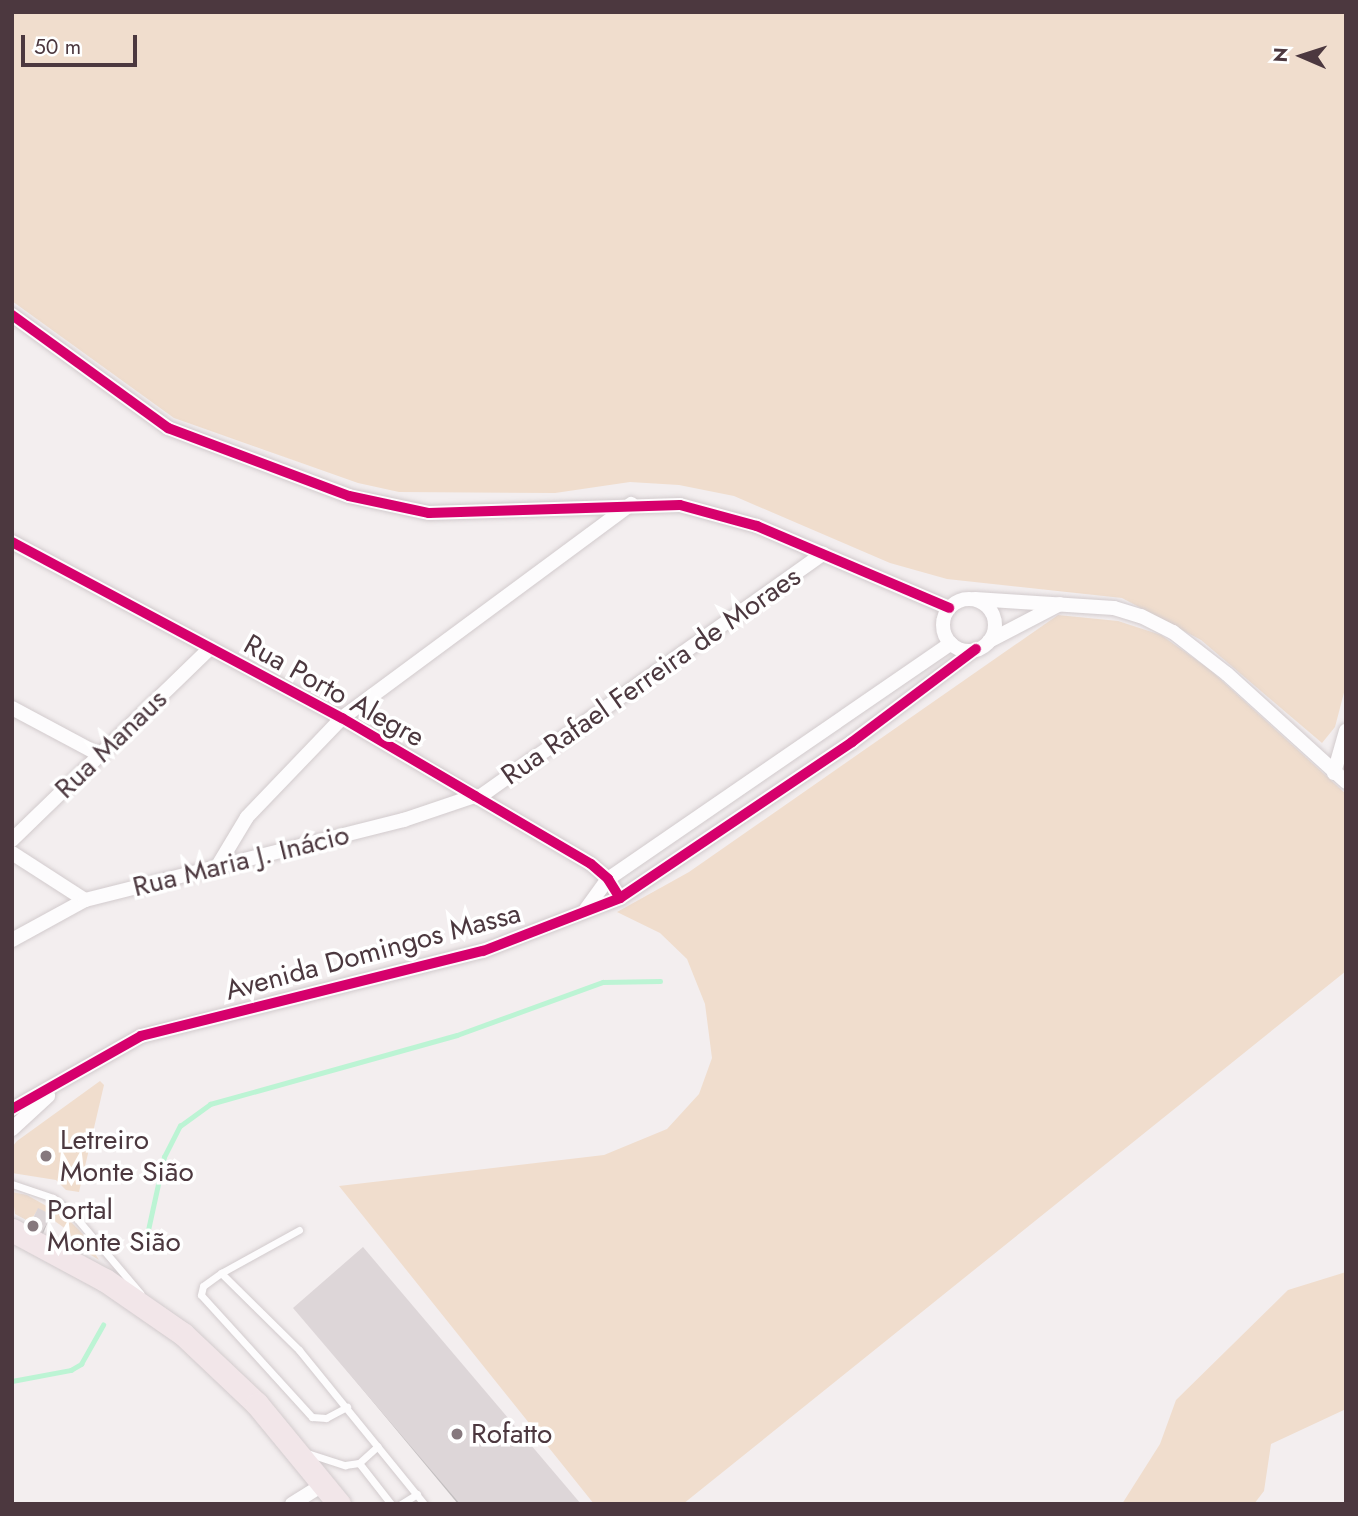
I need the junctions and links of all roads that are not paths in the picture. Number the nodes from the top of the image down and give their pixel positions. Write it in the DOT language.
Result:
graph roads {
  1 [pos="12,315"];
  2 [pos="633,503"];
  3 [pos="12,542"];
  4 [pos="824,554"];
  5 [pos="975,600"];
  6 [pos="1061,603"];
  7 [pos="949,608"];
  8 [pos="989,641"];
  9 [pos="951,643"];
  10 [pos="209,648"];
  11 [pos="976,649"];
  12 [pos="12,708"];
  13 [pos="342,718"];
  14 [pos="1346,731"];
  15 [pos="100,755"];
  16 [pos="1340,778"];
  17 [pos="477,797"];
  18 [pos="12,840"];
  19 [pos="12,853"];
  20 [pos="217,867"];
  21 [pos="608,879"];
  22 [pos="620,898"];
  23 [pos="85,900"];
  24 [pos="585,910"];
  25 [pos="12,940"];
  26 [pos="65,1082"];
  27 [pos="12,1109"];
  28 [pos="12,1129"];
  29 [pos="12,1184"];
  30 [pos="12,1230"];
  31 [pos="299,1230"];
  32 [pos="221,1273"];
  33 [pos="153,1311"];
  34 [pos="347,1406"];
  35 [pos="377,1446"];
  36 [pos="294,1448"];
  37 [pos="359,1463"];
  38 [pos="323,1485"];
  39 [pos="417,1494"];
  40 [pos="292,1504"];
  41 [pos="339,1504"];
  42 [pos="391,1504"];
  43 [pos="401,1504"];
  44 [pos="424,1504"];
  1 -- 2 [label="street"];
  2 -- 4 [label="street"];
  2 -- 13 [label="street"];
  3 -- 10 [label="street, Rua Porto Alegre"];
  4 -- 7 [label="street"];
  4 -- 17 [label="street, Rua Rafael Ferreira de Moraes"];
  5 -- 6 [label="street"];
  5 -- 7 [label="street"];
  5 -- 8 [label="street"];
  6 -- 8 [label="street"];
  6 -- 16 [label="street"];
  7 -- 9 [label="street"];
  8 -- 11 [label="street"];
  9 -- 11 [label="street"];
  9 -- 21 [label="street"];
  10 -- 13 [label="street, Rua Porto Alegre"];
  10 -- 15 [label="street, Rua Manaus"];
  11 -- 22 [label="street, Avenida Domingos Massa"];
  12 -- 15 [label="street"];
  13 -- 17 [label="street, Rua Porto Alegre"];
  13 -- 20 [label="street"];
  14 -- 16 [label="street"];
  15 -- 18 [label="street, Rua Manaus"];
  17 -- 20 [label="street, Rua Maria J. Inácio"];
  17 -- 21 [label="street, Rua Porto Alegre"];
  19 -- 23 [label="street"];
  20 -- 23 [label="street, Rua Maria J. Inácio"];
  21 -- 22 [label="street, Rua Porto Alegre"];
  21 -- 24 [label="street"];
  22 -- 24 [label="street, Avenida Domingos Massa"];
  23 -- 25 [label="street, Rua Maria J. Inácio"];
  24 -- 26 [label="street, Avenida Domingos Massa"];
  26 -- 27 [label="street, Avenida Domingos Massa"];
  26 -- 28 [label="street, Avenida Domingos Massa"];
  29 -- 33 [label="lane"];
  30 -- 33 [label="main road"];
  31 -- 32 [label="lane"];
  32 -- 34 [label="lane"];
  32 -- 34 [label="lane"];
  33 -- 36 [label="main road"];
  34 -- 35 [label="lane"];
  35 -- 37 [label="lane"];
  35 -- 39 [label="lane"];
  36 -- 37 [label="lane"];
  36 -- 38 [label="main road"];
  37 -- 42 [label="lane"];
  38 -- 40 [label="street"];
  38 -- 41 [label="main road"];
  39 -- 43 [label="lane"];
  39 -- 44 [label="lane"];
}
